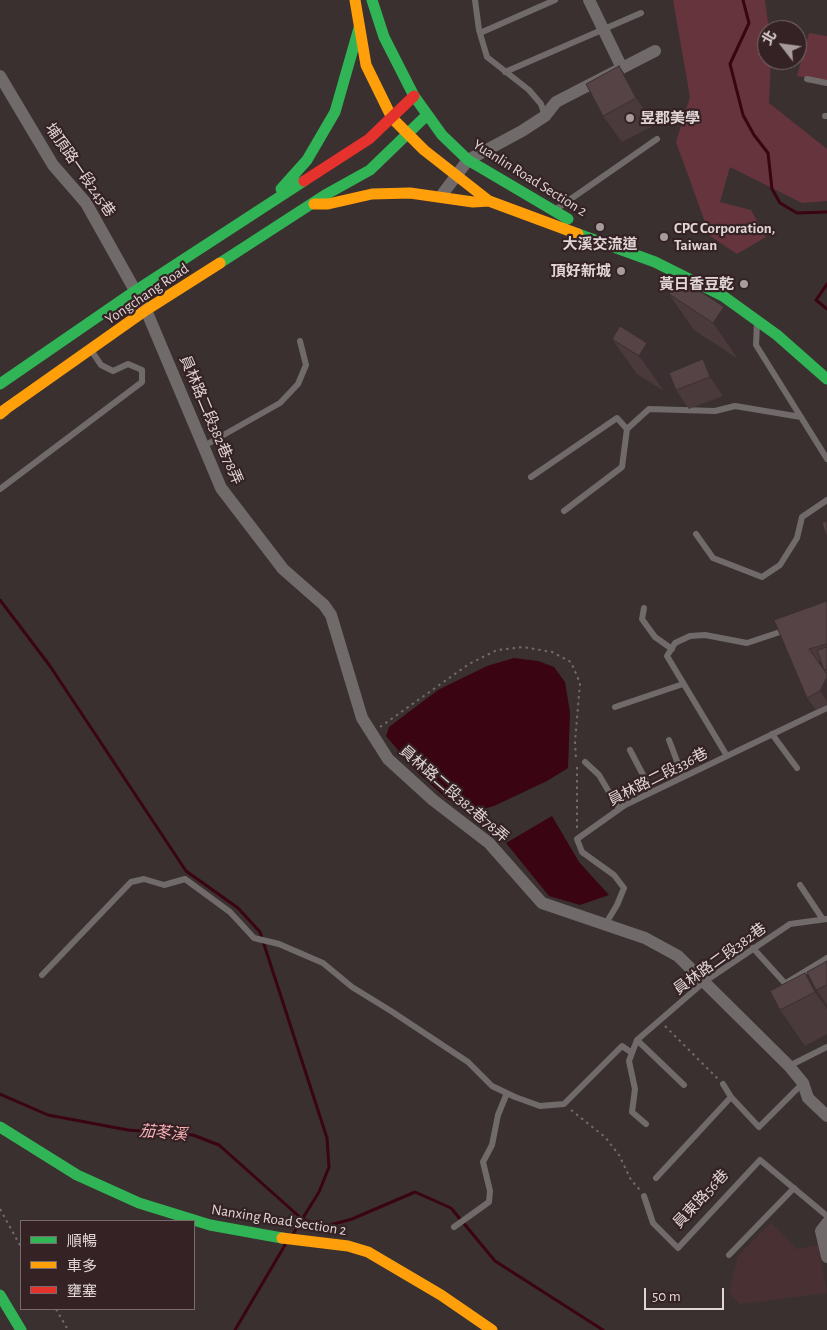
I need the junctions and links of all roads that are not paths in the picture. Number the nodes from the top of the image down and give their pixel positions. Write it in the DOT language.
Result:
graph roads {
  1 [pos="355,0"];
  2 [pos="372,0"];
  3 [pos="475,0"];
  4 [pos="555,0"];
  5 [pos="590,0"];
  6 [pos="641,13"];
  7 [pos="359,28"];
  8 [pos="604,28"];
  9 [pos="480,33"];
  10 [pos="655,51"];
  11 [pos="622,68"];
  12 [pos="506,72"];
  13 [pos="0,76"];
  14 [pos="807,79"];
  15 [pos="827,83"];
  16 [pos="414,96"];
  17 [pos="427,115"];
  18 [pos="545,116"];
  19 [pos="392,118"];
  20 [pos="407,132"];
  21 [pos="657,139"];
  22 [pos="468,160"];
  23 [pos="455,176"];
  24 [pos="441,196"];
  25 [pos="489,201"];
  26 [pos="268,204"];
  27 [pos="313,204"];
  28 [pos="554,211"];
  29 [pos="621,250"];
  30 [pos="134,291"];
  31 [pos="146,310"];
  32 [pos="757,321"];
  33 [pos="300,342"];
  34 [pos="91,350"];
  35 [pos="827,379"];
  36 [pos="0,384"];
  37 [pos="2,412"];
  38 [pos="801,416"];
  39 [pos="627,429"];
  40 [pos="204,446"];
  41 [pos="827,459"];
  42 [pos="531,476"];
  43 [pos="0,489"];
  44 [pos="827,500"];
  45 [pos="564,511"];
  46 [pos="696,534"];
  47 [pos="644,608"];
  48 [pos="792,628"];
  49 [pos="672,649"];
  50 [pos="683,684"];
  51 [pos="615,707"];
  52 [pos="827,708"];
  53 [pos="772,734"];
  54 [pos="669,740"];
  55 [pos="630,750"];
  56 [pos="727,756"];
  57 [pos="585,762"];
  58 [pos="798,768"];
  59 [pos="683,777"];
  60 [pos="652,792"];
  61 [pos="619,809"];
  62 [pos="800,885"];
  63 [pos="824,918"];
  64 [pos="605,925"];
  65 [pos="753,948"];
  66 [pos="827,958"];
  67 [pos="42,975"];
  68 [pos="704,982"];
  69 [pos="786,982"];
  70 [pos="794,995"];
  71 [pos="637,1040"];
  72 [pos="827,1047"];
  73 [pos="632,1053"];
  74 [pos="789,1066"];
  75 [pos="804,1083"];
  76 [pos="723,1084"];
  77 [pos="684,1085"];
  78 [pos="507,1093"];
  79 [pos="731,1097"];
  80 [pos="827,1116"];
  81 [pos="646,1124"];
  82 [pos="0,1127"];
  83 [pos="656,1178"];
  84 [pos="794,1188"];
  85 [pos="644,1196"];
  86 [pos="827,1216"];
  87 [pos="193,1220"];
  88 [pos="195,1221"];
  89 [pos="827,1223"];
  90 [pos="454,1228"];
  91 [pos="730,1255"];
  92 [pos="827,1257"];
  93 [pos="0,1295"];
  94 [pos="20,1330"];
  95 [pos="492,1330"];
  1 -- 7 [label="main road, Yuanlin Road Section 2"];
  2 -- 16 [label="main road, Yuanlin Road Section 2"];
  3 -- 9 [label="lane"];
  4 -- 9 [label="lane"];
  5 -- 8 [label="street"];
  6 -- 8 [label="lane"];
  7 -- 19 [label="main road, Yuanlin Road Section 2"];
  7 -- 26 [label="main road"];
  8 -- 11 [label="street"];
  8 -- 12 [label="lane"];
  9 -- 12 [label="lane"];
  10 -- 11 [label="street"];
  11 -- 18 [label="street"];
  12 -- 18 [label="lane"];
  13 -- 30 [label="street, 埔頂路一段245巷"];
  14 -- 15 [label="lane"];
  16 -- 17 [label="main road, Yuanlin Road Section 2"];
  16 -- 19 [label="main road, Yongchang Road"];
  17 -- 20 [label="main road, Yongchang Road"];
  17 -- 22 [label="main road, Yuanlin Road Section 2"];
  18 -- 22 [label="street"];
  19 -- 20 [label="main road, Yuanlin Road Section 2"];
  19 -- 26 [label="main road, Yongchang Road"];
  20 -- 23 [label="main road, Yuanlin Road Section 2"];
  20 -- 27 [label="main road, Yongchang Road"];
  21 -- 28 [label="lane"];
  22 -- 23 [label="street"];
  22 -- 28 [label="main road, Yuanlin Road Section 2"];
  23 -- 24 [label="street"];
  23 -- 25 [label="main road, Yuanlin Road Section 2"];
  24 -- 25 [label="main road"];
  24 -- 27 [label="main road"];
  25 -- 29 [label="main road, Yuanlin Road Section 2"];
  26 -- 30 [label="main road, Yongchang Road"];
  27 -- 31 [label="main road, Yongchang Road"];
  28 -- 29 [label="main road, Yuanlin Road Section 2"];
  29 -- 32 [label="main road, Yuanlin Road Section 2"];
  30 -- 31 [label="street, 埔頂路一段245巷"];
  30 -- 36 [label="main road, Yongchang Road"];
  31 -- 34 [label="main road, Yongchang Road"];
  31 -- 40 [label="street, 員林路二段382巷78弄"];
  32 -- 35 [label="main road, Yuanlin Road Section 2"];
  32 -- 38 [label="lane"];
  33 -- 40 [label="lane"];
  34 -- 37 [label="main road, Yongchang Road"];
  34 -- 43 [label="lane"];
  38 -- 39 [label="lane"];
  38 -- 41 [label="lane"];
  39 -- 42 [label="lane"];
  39 -- 45 [label="lane"];
  40 -- 64 [label="street, 員林路二段382巷78弄"];
  44 -- 46 [label="lane"];
  47 -- 49 [label="lane"];
  48 -- 49 [label="lane"];
  49 -- 50 [label="lane"];
  50 -- 51 [label="lane"];
  50 -- 56 [label="lane"];
  52 -- 53 [label="lane, 員林路二段336巷"];
  53 -- 56 [label="lane, 員林路二段336巷"];
  53 -- 58 [label="lane"];
  54 -- 59 [label="lane"];
  55 -- 60 [label="lane"];
  56 -- 59 [label="lane, 員林路二段336巷"];
  57 -- 61 [label="lane"];
  59 -- 60 [label="lane, 員林路二段336巷"];
  60 -- 61 [label="lane, 員林路二段336巷"];
  61 -- 64 [label="lane, 員林路二段336巷"];
  62 -- 63 [label="lane"];
  63 -- 65 [label="lane, 員林路二段382巷"];
  64 -- 68 [label="street, 員林路二段382巷78弄"];
  65 -- 68 [label="lane, 員林路二段382巷"];
  65 -- 69 [label="lane"];
  66 -- 69 [label="lane"];
  67 -- 78 [label="lane"];
  68 -- 71 [label="lane, 員林路二段382巷"];
  68 -- 74 [label="street, 員林路二段382巷78弄"];
  69 -- 70 [label="lane"];
  71 -- 73 [label="lane, 員林路二段382巷"];
  71 -- 77 [label="lane"];
  72 -- 74 [label="lane"];
  73 -- 78 [label="lane"];
  73 -- 81 [label="lane"];
  74 -- 75 [label="street, 員林路二段382巷78弄"];
  75 -- 79 [label="lane"];
  75 -- 80 [label="street, 員林路二段382巷78弄"];
  76 -- 79 [label="lane"];
  78 -- 90 [label="lane"];
  79 -- 83 [label="lane"];
  82 -- 87 [label="main road, Nanxing Road Section 2"];
  84 -- 85 [label="lane, 員東路56巷"];
  84 -- 86 [label="lane, 員東路56巷"];
  84 -- 91 [label="lane"];
  88 -- 95 [label="main road, Nanxing Road Section 2"];
  89 -- 92 [label="street"];
  93 -- 94 [label="main road"];
}
